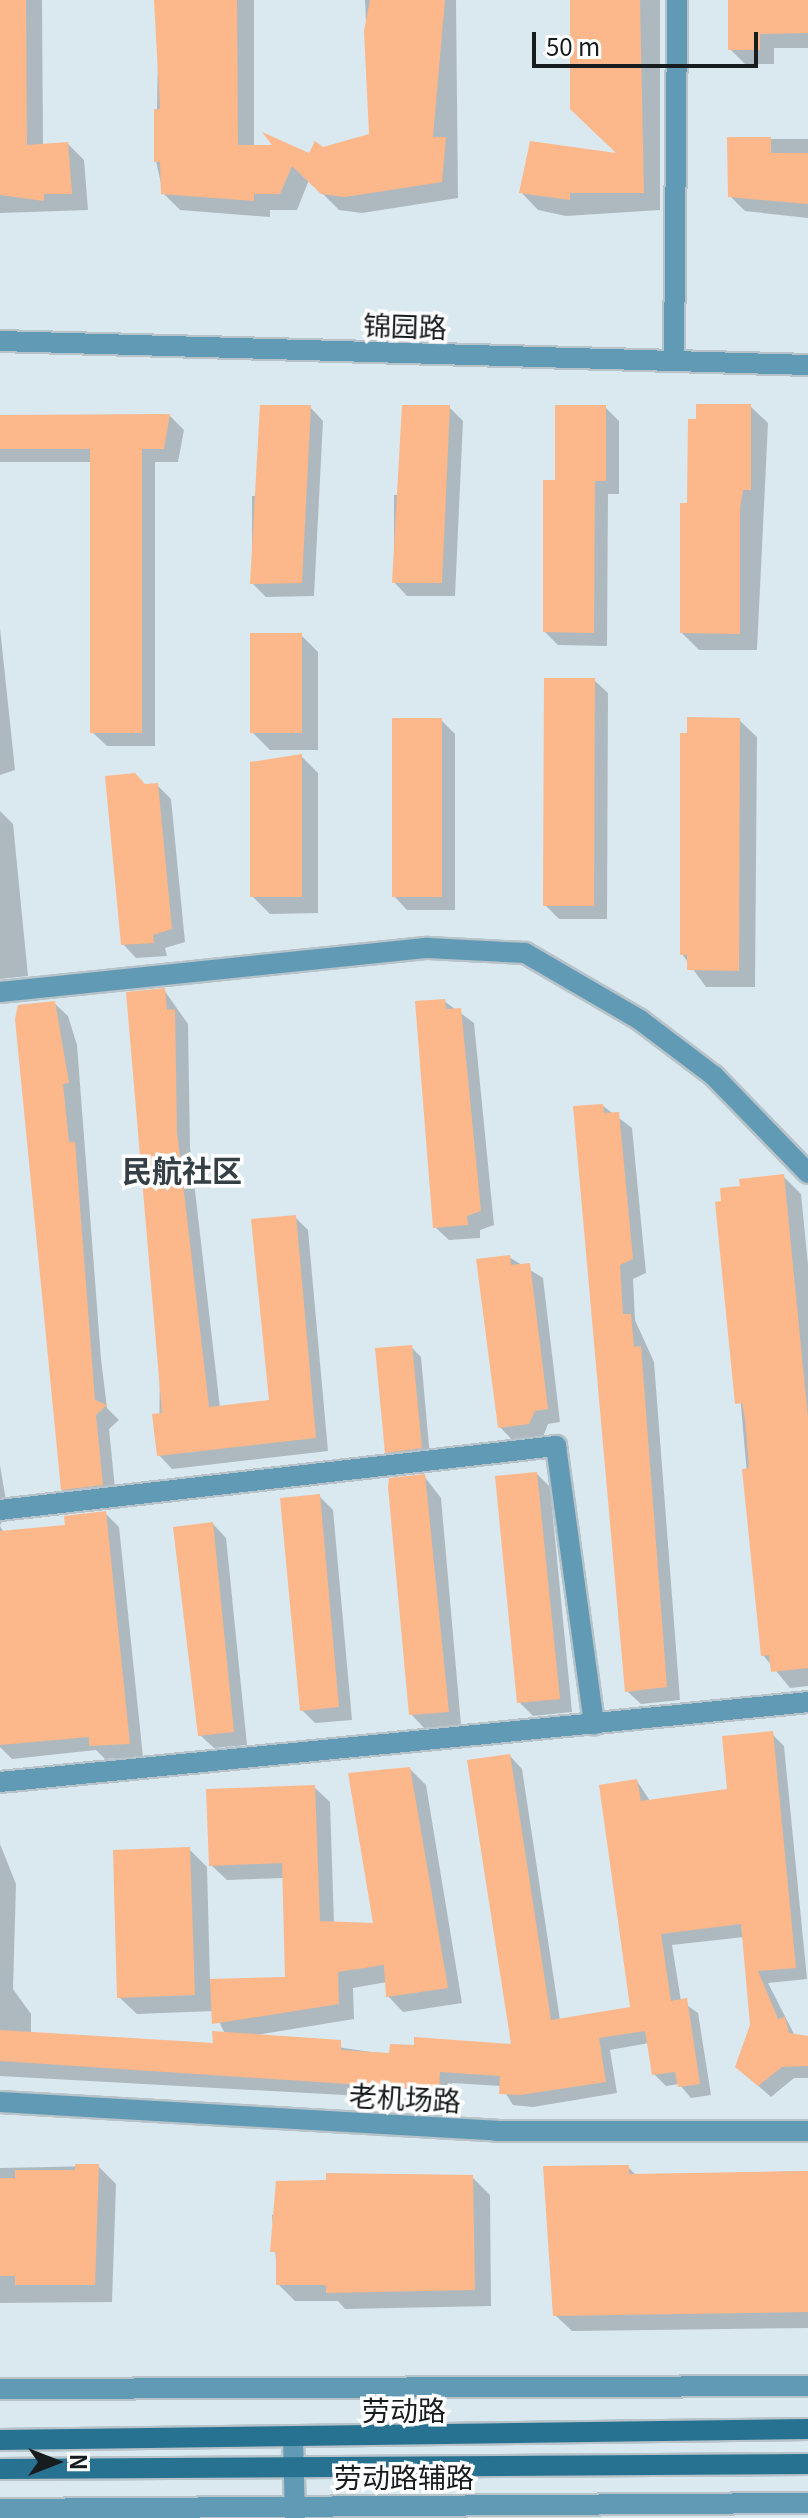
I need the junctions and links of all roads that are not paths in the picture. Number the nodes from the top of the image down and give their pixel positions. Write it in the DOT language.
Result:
graph roads {
  1 [pos="677,0"];
  2 [pos="0,341"];
  3 [pos="674,361"];
  4 [pos="808,365"];
  5 [pos="0,992"];
  6 [pos="808,1173"];
  7 [pos="0,1510"];
  8 [pos="808,1702"];
  9 [pos="594,1724"];
  10 [pos="0,1782"];
  11 [pos="0,2102"];
  12 [pos="808,2131"];
  13 [pos="808,2386"];
  14 [pos="0,2389"];
  15 [pos="808,2429"];
  16 [pos="293,2437"];
  17 [pos="0,2440"];
  18 [pos="808,2464"];
  19 [pos="297,2465"];
  20 [pos="0,2469"];
  21 [pos="808,2503"];
  22 [pos="0,2509"];
  23 [pos="295,2511"];
  1 -- 3 [label="street"];
  2 -- 3 [label="street, 锦园路"];
  3 -- 4 [label="street, 锦园路"];
  5 -- 6 [label="street"];
  7 -- 9 [label="street"];
  8 -- 9 [label="street"];
  9 -- 10 [label="street"];
  11 -- 12 [label="street, 老机场路"];
  13 -- 14 [label="street"];
  15 -- 16 [label="main road, 劳动路"];
  16 -- 17 [label="main road, 劳动路"];
  16 -- 19 [label="street"];
  18 -- 19 [label="main road, 劳动路"];
  19 -- 20 [label="main road, 劳动路"];
  19 -- 23 [label="street"];
  21 -- 23 [label="street, 劳动路辅路"];
  22 -- 23 [label="street, 劳动路辅路"];
}
